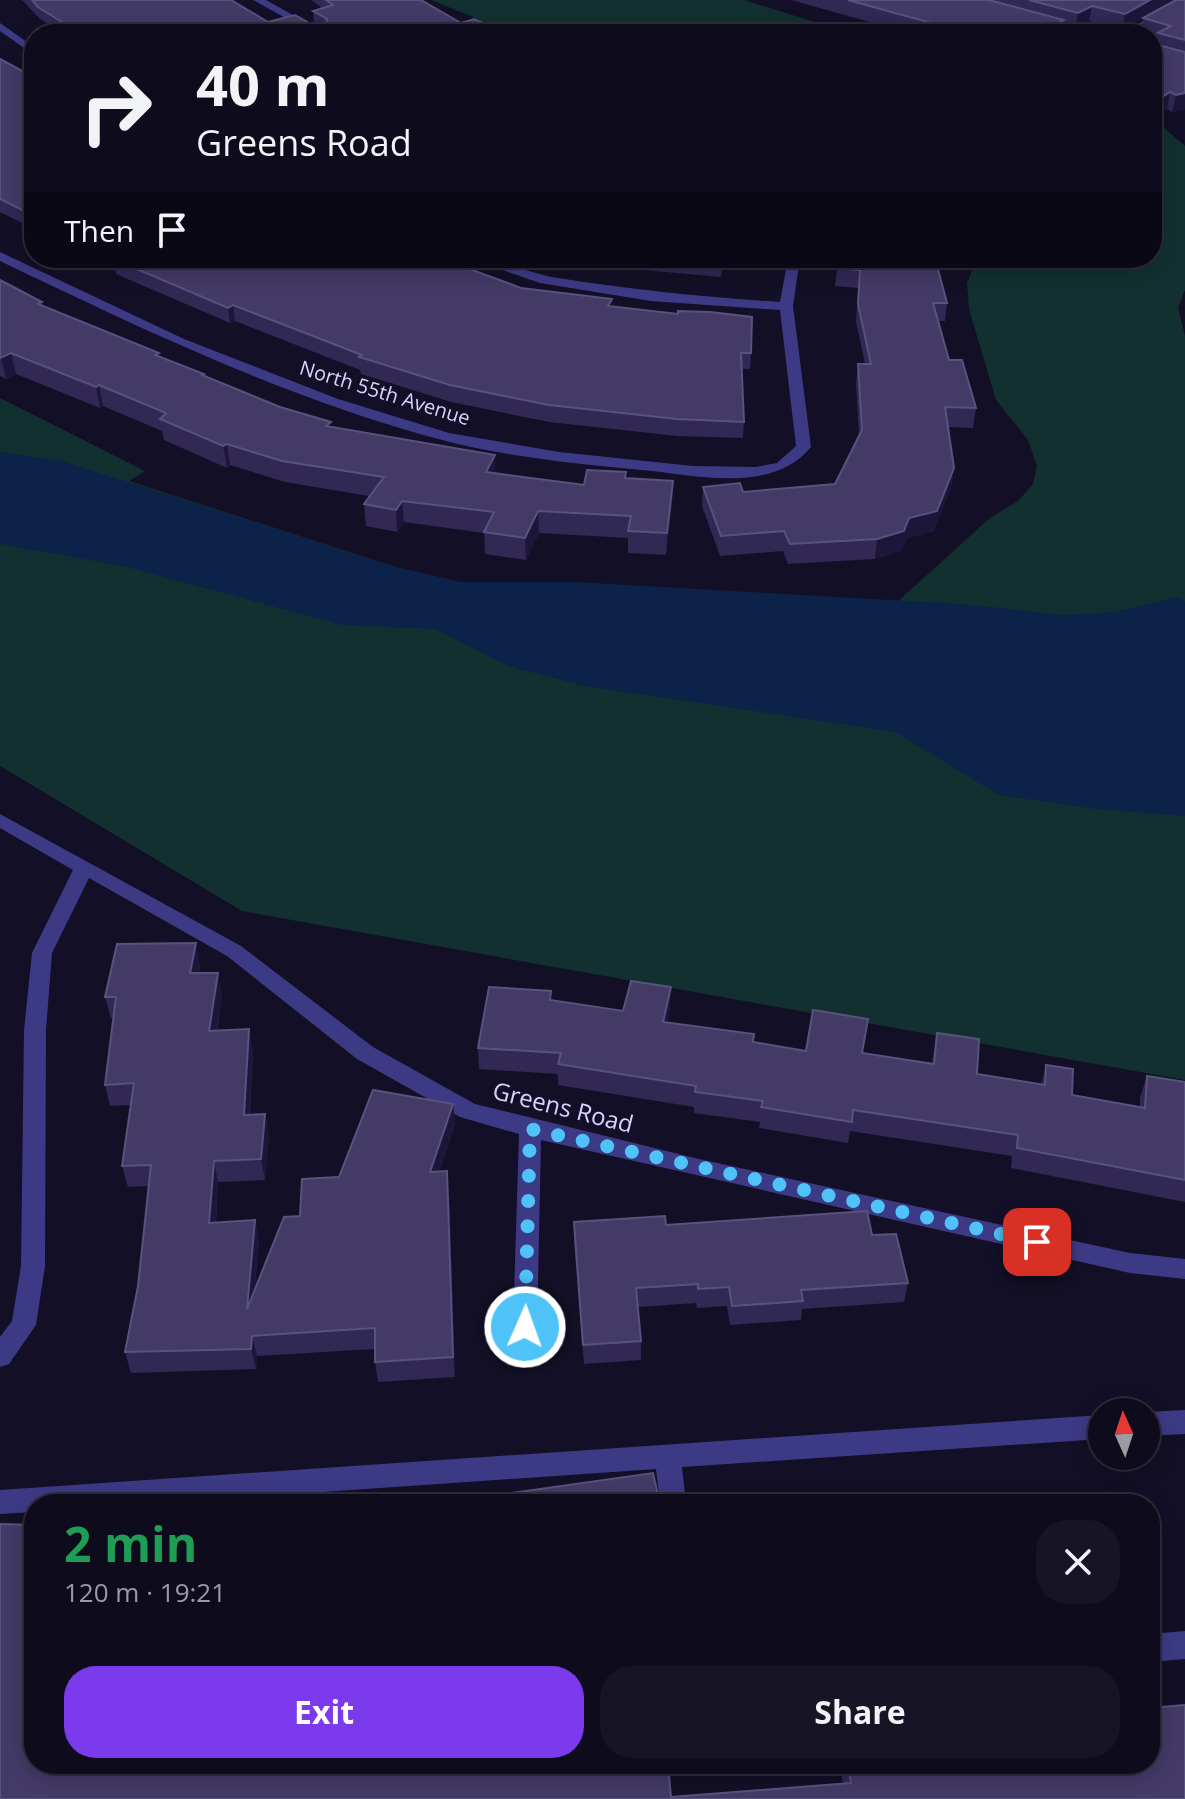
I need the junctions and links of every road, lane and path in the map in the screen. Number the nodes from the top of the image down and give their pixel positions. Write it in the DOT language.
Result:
graph roads {
  1 [pos="258,0"];
  2 [pos="1185,1"];
  3 [pos="1024,21"];
  4 [pos="303,24"];
  5 [pos="1036,24"];
  6 [pos="1144,24"];
  7 [pos="0,26"];
  8 [pos="24,44"];
  9 [pos="0,256"];
  10 [pos="24,268"];
  11 [pos="25,268"];
  12 [pos="505,268"];
  13 [pos="792,268"];
  14 [pos="786,306"];
  15 [pos="0,820"];
  16 [pos="84,868"];
  17 [pos="530,1129"];
  18 [pos="1185,1269"];
  19 [pos="525,1327"];
  20 [pos="0,1356"];
  21 [pos="1185,1422"];
  22 [pos="1160,1423"];
  23 [pos="1088,1428"];
  24 [pos="668,1456"];
  25 [pos="116,1494"];
  26 [pos="672,1494"];
  27 [pos="24,1500"];
  28 [pos="0,1502"];
  29 [pos="1185,1645"];
  30 [pos="1160,1647"];
  1 -- 4 [label="street"];
  2 -- 6 [label="street"];
  3 -- 5 [label="street"];
  7 -- 8 [label="street"];
  9 -- 10 [label="street, North 55th Avenue"];
  11 -- 14 [label="street, North 55th Avenue"];
  12 -- 14 [label="street"];
  13 -- 14 [label="street"];
  15 -- 16 [label="street, Greens Road"];
  16 -- 17 [label="street, Greens Road"];
  16 -- 20 [label="street"];
  17 -- 18 [label="street, Greens Road"];
  17 -- 19 [label="street"];
  21 -- 22 [label="street"];
  23 -- 24 [label="street"];
  24 -- 25 [label="street"];
  24 -- 26 [label="street"];
  27 -- 28 [label="street"];
  29 -- 30 [label="street"];
}
